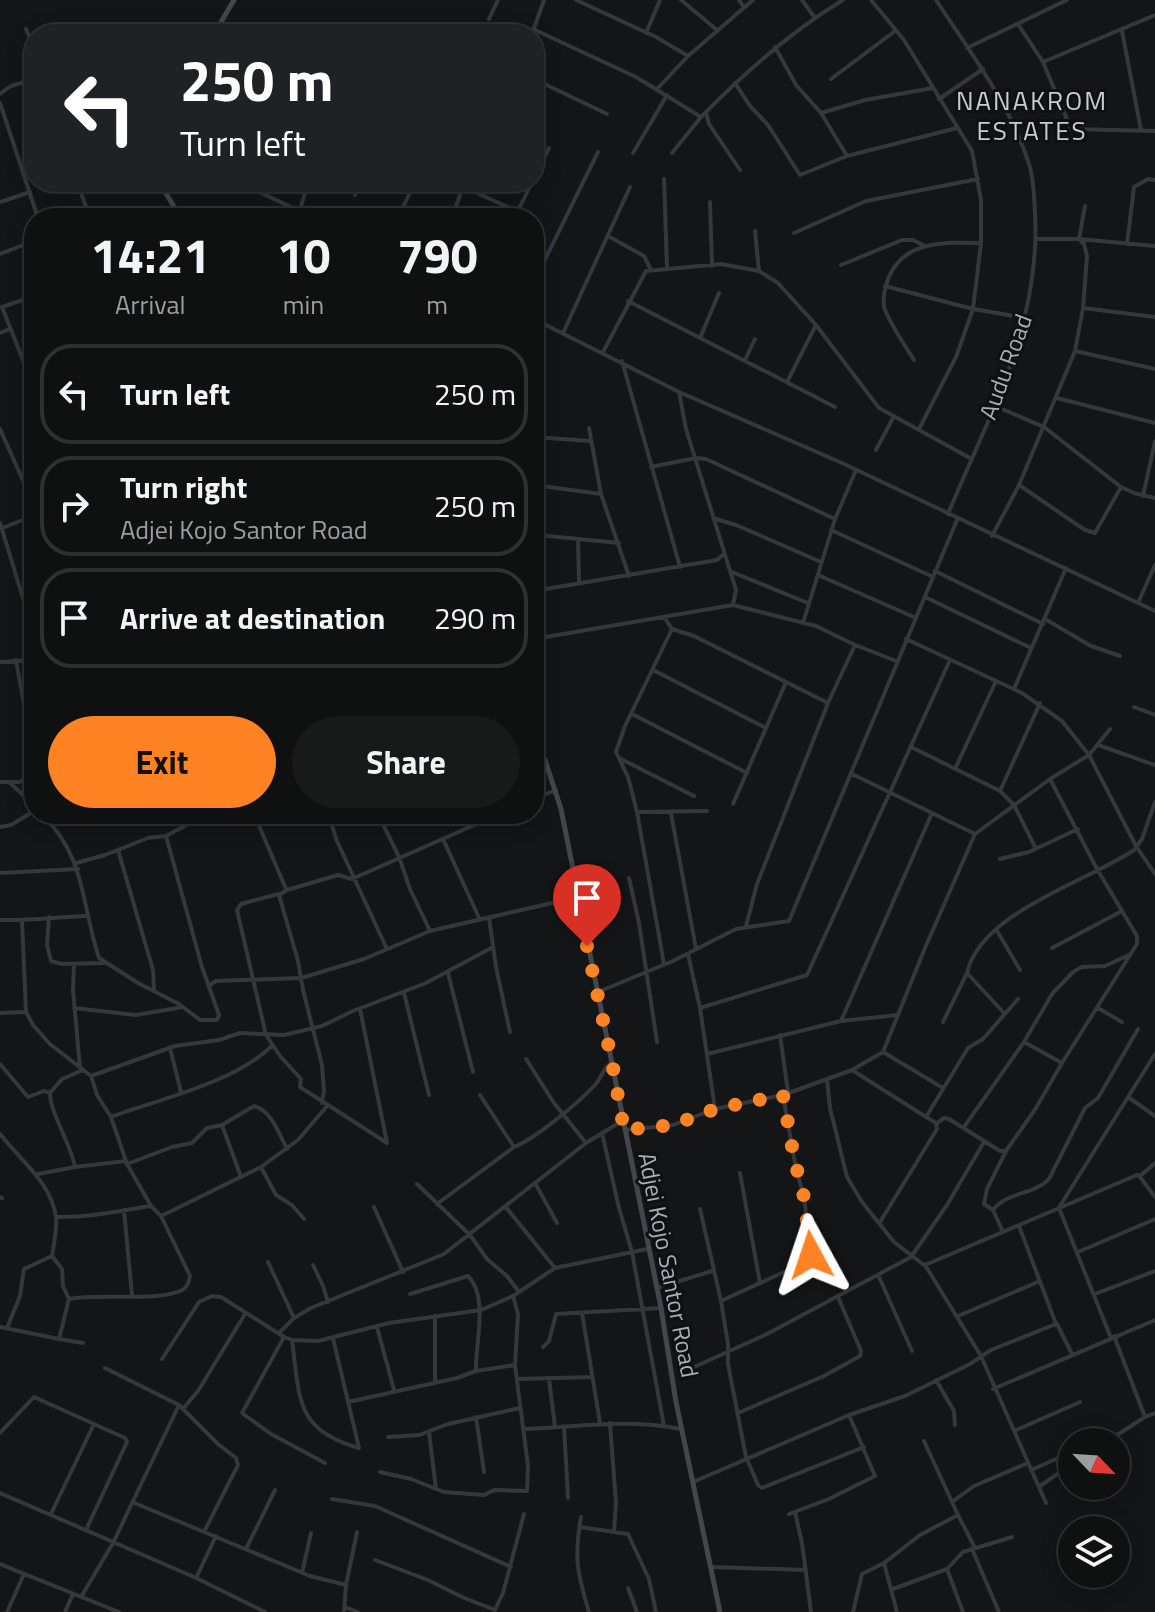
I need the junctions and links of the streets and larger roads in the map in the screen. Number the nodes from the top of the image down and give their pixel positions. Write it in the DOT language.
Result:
graph roads {
  1 [pos="234,0"];
  2 [pos="498,0"];
  3 [pos="544,0"];
  4 [pos="576,0"];
  5 [pos="598,0"];
  6 [pos="660,0"];
  7 [pos="681,0"];
  8 [pos="739,0"];
  9 [pos="753,0"];
  10 [pos="802,0"];
  11 [pos="843,0"];
  12 [pos="871,0"];
  13 [pos="936,0"];
  14 [pos="1067,0"];
  15 [pos="744,7"];
  16 [pos="593,9"];
  17 [pos="1155,15"];
  18 [pos="815,18"];
  19 [pos="489,19"];
  20 [pos="220,24"];
  21 [pos="535,24"];
  22 [pos="1018,24"];
  23 [pos="717,30"];
  24 [pos="895,31"];
  25 [pos="1122,31"];
  26 [pos="646,33"];
  27 [pos="544,37"];
  28 [pos="775,47"];
  29 [pos="967,48"];
  30 [pos="688,56"];
  31 [pos="1043,62"];
  32 [pos="983,69"];
  33 [pos="831,79"];
  34 [pos="24,81"];
  35 [pos="734,82"];
  36 [pos="544,84"];
  37 [pos="933,88"];
  38 [pos="657,89"];
  39 [pos="0,94"];
  40 [pos="667,95"];
  41 [pos="939,99"];
  42 [pos="0,103"];
  43 [pos="706,112"];
  44 [pos="821,113"];
  45 [pos="607,114"];
  46 [pos="701,117"];
  47 [pos="957,128"];
  48 [pos="1141,130"];
  49 [pos="1155,131"];
  50 [pos="549,148"];
  51 [pos="598,152"];
  52 [pos="633,153"];
  53 [pos="672,153"];
  54 [pos="847,156"];
  55 [pos="544,158"];
  56 [pos="740,170"];
  57 [pos="24,174"];
  58 [pos="664,179"];
  59 [pos="978,179"];
  60 [pos="1155,180"];
  61 [pos="630,187"];
  62 [pos="30,192"];
  63 [pos="259,192"];
  64 [pos="356,192"];
  65 [pos="476,192"];
  66 [pos="481,194"];
  67 [pos="355,195"];
  68 [pos="0,202"];
  69 [pos="710,202"];
  70 [pos="1085,206"];
  71 [pos="35,208"];
  72 [pos="294,208"];
  73 [pos="510,208"];
  74 [pos="755,231"];
  75 [pos="794,233"];
  76 [pos="608,236"];
  77 [pos="1037,239"];
  78 [pos="1079,239"];
  79 [pos="981,243"];
  80 [pos="1127,244"];
  81 [pos="24,245"];
  82 [pos="925,246"];
  83 [pos="1155,246"];
  84 [pos="0,254"];
  85 [pos="544,262"];
  86 [pos="841,265"];
  87 [pos="712,266"];
  88 [pos="667,267"];
  89 [pos="651,270"];
  90 [pos="759,271"];
  91 [pos="885,286"];
  92 [pos="719,293"];
  93 [pos="24,300"];
  94 [pos="628,301"];
  95 [pos="1,308"];
  96 [pos="1083,308"];
  97 [pos="973,309"];
  98 [pos="1155,317"];
  99 [pos="1026,318"];
  100 [pos="544,324"];
  101 [pos="816,325"];
  102 [pos="10,329"];
  103 [pos="584,331"];
  104 [pos="0,333"];
  105 [pos="563,333"];
  106 [pos="700,338"];
  107 [pos="755,339"];
  108 [pos="579,340"];
  109 [pos="1075,351"];
  110 [pos="603,352"];
  111 [pos="745,360"];
  112 [pos="914,360"];
  113 [pos="622,361"];
  114 [pos="24,362"];
  115 [pos="1155,369"];
  116 [pos="787,382"];
  117 [pos="679,392"];
  118 [pos="1056,398"];
  119 [pos="995,406"];
  120 [pos="835,407"];
  121 [pos="894,416"];
  122 [pos="1155,423"];
  123 [pos="1044,427"];
  124 [pos="589,428"];
  125 [pos="0,429"];
  126 [pos="919,429"];
  127 [pos="544,438"];
  128 [pos="590,441"];
  129 [pos="1155,441"];
  130 [pos="876,450"];
  131 [pos="696,458"];
  132 [pos="971,458"];
  133 [pos="651,467"];
  134 [pos="856,470"];
  135 [pos="24,483"];
  136 [pos="1019,485"];
  137 [pos="544,486"];
  138 [pos="1121,487"];
  139 [pos="601,494"];
  140 [pos="1143,496"];
  141 [pos="1155,498"];
  142 [pos="948,514"];
  143 [pos="24,519"];
  144 [pos="716,519"];
  145 [pos="835,519"];
  146 [pos="957,520"];
  147 [pos="1,527"];
  148 [pos="831,530"];
  149 [pos="544,536"];
  150 [pos="992,536"];
  151 [pos="578,539"];
  152 [pos="619,543"];
  153 [pos="724,554"];
  154 [pos="821,562"];
  155 [pos="1155,565"];
  156 [pos="680,567"];
  157 [pos="1066,568"];
  158 [pos="732,572"];
  159 [pos="934,574"];
  160 [pos="818,575"];
  161 [pos="629,576"];
  162 [pos="579,582"];
  163 [pos="544,588"];
  164 [pos="925,597"];
  165 [pos="24,602"];
  166 [pos="808,603"];
  167 [pos="1137,603"];
  168 [pos="733,605"];
  169 [pos="1155,611"];
  170 [pos="664,617"];
  171 [pos="916,618"];
  172 [pos="1044,622"];
  173 [pos="803,623"];
  174 [pos="672,629"];
  175 [pos="544,637"];
  176 [pos="906,639"];
  177 [pos="855,645"];
  178 [pos="1031,648"];
  179 [pos="1120,656"];
  180 [pos="16,660"];
  181 [pos="24,660"];
  182 [pos="950,660"];
  183 [pos="896,661"];
  184 [pos="0,662"];
  185 [pos="653,670"];
  186 [pos="996,681"];
  187 [pos="786,682"];
  188 [pos="1014,689"];
  189 [pos="828,703"];
  190 [pos="1040,703"];
  191 [pos="24,706"];
  192 [pos="1134,707"];
  193 [pos="631,714"];
  194 [pos="1155,715"];
  195 [pos="766,728"];
  196 [pos="1110,729"];
  197 [pos="1098,745"];
  198 [pos="911,747"];
  199 [pos="1089,755"];
  200 [pos="617,757"];
  201 [pos="544,765"];
  202 [pos="1155,765"];
  203 [pos="955,769"];
  204 [pos="747,773"];
  205 [pos="852,774"];
  206 [pos="0,775"];
  207 [pos="1050,779"];
  208 [pos="24,780"];
  209 [pos="0,782"];
  210 [pos="10,783"];
  211 [pos="556,790"];
  212 [pos="1000,791"];
  213 [pos="890,794"];
  214 [pos="544,795"];
  215 [pos="24,796"];
  216 [pos="694,796"];
  217 [pos="1155,802"];
  218 [pos="733,804"];
  219 [pos="1014,805"];
  220 [pos="707,811"];
  221 [pos="637,812"];
  222 [pos="671,813"];
  223 [pos="932,813"];
  224 [pos="24,817"];
  225 [pos="50,824"];
  226 [pos="188,824"];
  227 [pos="258,824"];
  228 [pos="331,824"];
  229 [pos="383,824"];
  230 [pos="477,824"];
  231 [pos="0,827"];
  232 [pos="1078,829"];
  233 [pos="975,834"];
  234 [pos="166,836"];
  235 [pos="443,839"];
  236 [pos="1136,846"];
  237 [pos="1036,849"];
  238 [pos="118,850"];
  239 [pos="399,857"];
  240 [pos="1000,859"];
  241 [pos="76,863"];
  242 [pos="78,869"];
  243 [pos="1097,869"];
  244 [pos="0,873"];
  245 [pos="1155,874"];
  246 [pos="356,878"];
  247 [pos="629,878"];
  248 [pos="287,890"];
  249 [pos="279,894"];
  250 [pos="578,897"];
  251 [pos="1122,911"];
  252 [pos="86,916"];
  253 [pos="49,917"];
  254 [pos="489,918"];
  255 [pos="0,920"];
  256 [pos="480,920"];
  257 [pos="22,921"];
  258 [pos="746,926"];
  259 [pos="996,929"];
  260 [pos="430,931"];
  261 [pos="493,947"];
  262 [pos="387,948"];
  263 [pos="1052,948"];
  264 [pos="696,949"];
  265 [pos="688,954"];
  266 [pos="1131,954"];
  267 [pos="104,962"];
  268 [pos="74,964"];
  269 [pos="664,964"];
  270 [pos="1020,970"];
  271 [pos="647,972"];
  272 [pos="448,973"];
  273 [pos="967,973"];
  274 [pos="301,978"];
  275 [pos="254,979"];
  276 [pos="210,985"];
  277 [pos="154,991"];
  278 [pos="598,992"];
  279 [pos="404,993"];
  280 [pos="1018,999"];
  281 [pos="184,1007"];
  282 [pos="74,1008"];
  283 [pos="700,1008"];
  284 [pos="1098,1008"];
  285 [pos="360,1009"];
  286 [pos="26,1012"];
  287 [pos="0,1013"];
  288 [pos="1004,1013"];
  289 [pos="898,1015"];
  290 [pos="841,1021"];
  291 [pos="943,1022"];
  292 [pos="1122,1022"];
  293 [pos="314,1028"];
  294 [pos="1138,1029"];
  295 [pos="510,1032"];
  296 [pos="266,1035"];
  297 [pos="780,1035"];
  298 [pos="657,1042"];
  299 [pos="1024,1042"];
  300 [pos="273,1045"];
  301 [pos="170,1048"];
  302 [pos="883,1052"];
  303 [pos="707,1054"];
  304 [pos="1155,1055"];
  305 [pos="526,1059"];
  306 [pos="612,1062"];
  307 [pos="1062,1063"];
  308 [pos="0,1064"];
  309 [pos="82,1069"];
  310 [pos="852,1070"];
  311 [pos="473,1072"];
  312 [pos="91,1076"];
  313 [pos="615,1077"];
  314 [pos="601,1079"];
  315 [pos="827,1080"];
  316 [pos="944,1088"];
  317 [pos="181,1092"];
  318 [pos="50,1093"];
  319 [pos="786,1094"];
  320 [pos="429,1095"];
  321 [pos="480,1095"];
  322 [pos="1128,1097"];
  323 [pos="324,1104"];
  324 [pos="715,1109"];
  325 [pos="562,1114"];
  326 [pos="1155,1116"];
  327 [pos="111,1117"];
  328 [pos="926,1117"];
  329 [pos="622,1121"];
  330 [pos="936,1123"];
  331 [pos="222,1125"];
  332 [pos="964,1127"];
  333 [pos="624,1130"];
  334 [pos="602,1133"];
  335 [pos="2,1138"];
  336 [pos="984,1142"];
  337 [pos="586,1143"];
  338 [pos="514,1147"];
  339 [pos="287,1149"];
  340 [pos="1006,1151"];
  341 [pos="127,1162"];
  342 [pos="1155,1163"];
  343 [pos="75,1167"];
  344 [pos="261,1167"];
  345 [pos="740,1173"];
  346 [pos="37,1174"];
  347 [pos="1140,1176"];
  348 [pos="241,1177"];
  349 [pos="535,1183"];
  350 [pos="417,1184"];
  351 [pos="1155,1197"];
  352 [pos="437,1204"];
  353 [pos="151,1206"];
  354 [pos="505,1206"];
  355 [pos="374,1207"];
  356 [pos="1059,1208"];
  357 [pos="700,1209"];
  358 [pos="124,1210"];
  359 [pos="993,1210"];
  360 [pos="161,1216"];
  361 [pos="56,1217"];
  362 [pos="304,1219"];
  363 [pos="1155,1219"];
  364 [pos="880,1222"];
  365 [pos="557,1223"];
  366 [pos="1019,1226"];
  367 [pos="1003,1232"];
  368 [pos="470,1235"];
  369 [pos="647,1249"];
  370 [pos="632,1252"];
  371 [pos="1078,1252"];
  372 [pos="52,1256"];
  373 [pos="911,1257"];
  374 [pos="268,1262"];
  375 [pos="313,1265"];
  376 [pos="925,1265"];
  377 [pos="555,1268"];
  378 [pos="712,1271"];
  379 [pos="1155,1271"];
  380 [pos="403,1272"];
  381 [pos="878,1276"];
  382 [pos="1040,1281"];
  383 [pos="760,1283"];
  384 [pos="656,1289"];
  385 [pos="519,1292"];
  386 [pos="410,1294"];
  387 [pos="1095,1294"];
  388 [pos="132,1295"];
  389 [pos="513,1296"];
  390 [pos="838,1297"];
  391 [pos="69,1299"];
  392 [pos="721,1301"];
  393 [pos="328,1302"];
  394 [pos="641,1308"];
  395 [pos="661,1308"];
  396 [pos="481,1310"];
  397 [pos="582,1313"];
  398 [pos="245,1314"];
  399 [pos="435,1316"];
  400 [pos="958,1316"];
  401 [pos="294,1318"];
  402 [pos="1155,1320"];
  403 [pos="1056,1324"];
  404 [pos="0,1327"];
  405 [pos="377,1327"];
  406 [pos="7,1328"];
  407 [pos="281,1335"];
  408 [pos="1112,1337"];
  409 [pos="333,1338"];
  410 [pos="59,1339"];
  411 [pos="292,1340"];
  412 [pos="83,1343"];
  413 [pos="543,1347"];
  414 [pos="912,1351"];
  415 [pos="728,1352"];
  416 [pos="1072,1354"];
  417 [pos="981,1356"];
  418 [pos="162,1359"];
  419 [pos="515,1365"];
  420 [pos="105,1368"];
  421 [pos="692,1368"];
  422 [pos="476,1371"];
  423 [pos="592,1377"];
  424 [pos="518,1379"];
  425 [pos="549,1379"];
  426 [pos="936,1380"];
  427 [pos="435,1381"];
  428 [pos="993,1389"];
  429 [pos="394,1391"];
  430 [pos="348,1402"];
  431 [pos="1080,1402"];
  432 [pos="181,1407"];
  433 [pos="520,1408"];
  434 [pos="738,1413"];
  435 [pos="1155,1413"];
  436 [pos="849,1415"];
  437 [pos="476,1417"];
  438 [pos="1145,1417"];
  439 [pos="600,1423"];
  440 [pos="610,1423"];
  441 [pos="94,1424"];
  442 [pos="955,1425"];
  443 [pos="564,1426"];
  444 [pos="664,1426"];
  445 [pos="555,1427"];
  446 [pos="1128,1428"];
  447 [pos="523,1429"];
  448 [pos="681,1429"];
  449 [pos="1014,1431"];
  450 [pos="429,1432"];
  451 [pos="0,1433"];
  452 [pos="388,1437"];
  453 [pos="924,1441"];
  454 [pos="864,1447"];
  455 [pos="746,1457"];
  456 [pos="1058,1458"];
  457 [pos="325,1463"];
  458 [pos="1028,1463"];
  459 [pos="1031,1470"];
  460 [pos="380,1472"];
  461 [pos="484,1472"];
  462 [pos="1058,1474"];
  463 [pos="693,1482"];
  464 [pos="1040,1486"];
  465 [pos="275,1490"];
  466 [pos="436,1490"];
  467 [pos="0,1493"];
  468 [pos="568,1498"];
  469 [pos="332,1499"];
  470 [pos="132,1502"];
  471 [pos="952,1502"];
  472 [pos="1046,1503"];
  473 [pos="795,1512"];
  474 [pos="51,1514"];
  475 [pos="524,1514"];
  476 [pos="789,1514"];
  477 [pos="958,1515"];
  478 [pos="581,1517"];
  479 [pos="580,1527"];
  480 [pos="86,1530"];
  481 [pos="204,1532"];
  482 [pos="357,1532"];
  483 [pos="311,1533"];
  484 [pos="614,1533"];
  485 [pos="216,1536"];
  486 [pos="1012,1537"];
  487 [pos="113,1543"];
  488 [pos="974,1548"];
  489 [pos="246,1549"];
  490 [pos="375,1560"];
  491 [pos="884,1563"];
  492 [pos="0,1564"];
  493 [pos="511,1567"];
  494 [pos="711,1567"];
  495 [pos="947,1569"];
  496 [pos="806,1570"];
  497 [pos="302,1573"];
  498 [pos="24,1574"];
  499 [pos="196,1578"];
  500 [pos="346,1585"];
  501 [pos="628,1588"];
  502 [pos="893,1589"];
  503 [pos="73,1594"];
  504 [pos="81,1597"];
  505 [pos="345,1610"];
  506 [pos="494,1611"];
  507 [pos="7,1612"];
  508 [pos="65,1612"];
  509 [pos="119,1612"];
  510 [pos="265,1612"];
  511 [pos="358,1612"];
  512 [pos="589,1612"];
  513 [pos="637,1612"];
  514 [pos="656,1612"];
  515 [pos="720,1612"];
  516 [pos="811,1612"];
  517 [pos="853,1612"];
  518 [pos="897,1612"];
  519 [pos="963,1612"];
  520 [pos="999,1612"];
  1 -- 20 [label="street"];
  2 -- 19 [label="street"];
  3 -- 21 [label="street"];
  4 -- 16 [label="street"];
  5 -- 16 [label="street"];
  6 -- 26 [label="street"];
  7 -- 23 [label="street"];
  8 -- 15 [label="street"];
  9 -- 15 [label="street"];
  10 -- 18 [label="street"];
  11 -- 18 [label="street"];
  12 -- 24 [label="street"];
  13 -- 29 [label="street, Audu Road"];
  14 -- 22 [label="street"];
  15 -- 23 [label="street"];
  16 -- 26 [label="street"];
  17 -- 25 [label="street"];
  18 -- 28 [label="street"];
  22 -- 29 [label="street"];
  22 -- 31 [label="street"];
  23 -- 30 [label="street"];
  24 -- 33 [label="street"];
  24 -- 37 [label="street"];
  25 -- 31 [label="street"];
  25 -- 48 [label="street"];
  26 -- 30 [label="street"];
  27 -- 38 [label="street"];
  28 -- 35 [label="street"];
  28 -- 44 [label="street"];
  29 -- 32 [label="street, Audu Road"];
  30 -- 38 [label="street"];
  31 -- 48 [label="street"];
  32 -- 41 [label="street"];
  32 -- 77 [label="street, Audu Road"];
  34 -- 39 [label="street"];
  35 -- 43 [label="street"];
  35 -- 54 [label="street"];
  36 -- 45 [label="street"];
  37 -- 41 [label="street"];
  37 -- 44 [label="street"];
  38 -- 40 [label="street"];
  40 -- 46 [label="street"];
  40 -- 52 [label="street"];
  41 -- 47 [label="street"];
  42 -- 57 [label="street"];
  43 -- 46 [label="street"];
  43 -- 56 [label="street"];
  44 -- 54 [label="street"];
  46 -- 53 [label="street"];
  47 -- 54 [label="street"];
  47 -- 59 [label="street"];
  48 -- 49 [label="street"];
  50 -- 55 [label="street"];
  51 -- 85 [label="street"];
  58 -- 88 [label="street"];
  59 -- 75 [label="street"];
  59 -- 79 [label="street"];
  60 -- 80 [label="street"];
  61 -- 76 [label="street"];
  62 -- 68 [label="street"];
  62 -- 71 [label="street"];
  63 -- 72 [label="street"];
  64 -- 67 [label="street"];
  65 -- 66 [label="street"];
  66 -- 73 [label="street"];
  69 -- 87 [label="street"];
  70 -- 78 [label="street"];
  74 -- 90 [label="street"];
  76 -- 89 [label="street"];
  76 -- 105 [label="street"];
  77 -- 78 [label="street"];
  77 -- 99 [label="street, Audu Road"];
  78 -- 80 [label="street"];
  78 -- 96 [label="street"];
  79 -- 82 [label="street"];
  79 -- 97 [label="street"];
  80 -- 83 [label="street"];
  81 -- 84 [label="street"];
  82 -- 86 [label="street"];
  82 -- 91 [label="street"];
  87 -- 88 [label="street"];
  87 -- 90 [label="street"];
  88 -- 89 [label="street"];
  89 -- 94 [label="street"];
  90 -- 101 [label="street"];
  91 -- 97 [label="street"];
  91 -- 112 [label="street"];
  92 -- 106 [label="street"];
  93 -- 95 [label="street"];
  94 -- 106 [label="street"];
  94 -- 110 [label="street"];
  95 -- 102 [label="street"];
  96 -- 98 [label="street"];
  96 -- 109 [label="street"];
  97 -- 99 [label="street"];
  97 -- 126 [label="street"];
  99 -- 119 [label="street, Audu Road"];
  100 -- 105 [label="street"];
  101 -- 116 [label="street"];
  101 -- 121 [label="street"];
  102 -- 104 [label="street"];
  102 -- 114 [label="street"];
  103 -- 108 [label="street"];
  105 -- 108 [label="street"];
  106 -- 111 [label="street"];
  107 -- 111 [label="street"];
  108 -- 110 [label="street"];
  109 -- 115 [label="street"];
  109 -- 118 [label="street"];
  110 -- 113 [label="street"];
  111 -- 116 [label="street"];
  113 -- 117 [label="street"];
  113 -- 133 [label="street"];
  116 -- 120 [label="street"];
  117 -- 131 [label="street"];
  117 -- 134 [label="street"];
  118 -- 122 [label="street"];
  118 -- 123 [label="street"];
  119 -- 123 [label="street"];
  119 -- 132 [label="street, Audu Road"];
  121 -- 126 [label="street"];
  121 -- 130 [label="street"];
  123 -- 136 [label="street"];
  123 -- 138 [label="street"];
  124 -- 128 [label="street"];
  125 -- 135 [label="street"];
  126 -- 132 [label="street"];
  127 -- 128 [label="street"];
  128 -- 139 [label="street"];
  129 -- 140 [label="street"];
  131 -- 133 [label="street"];
  131 -- 144 [label="street"];
  131 -- 145 [label="street"];
  132 -- 142 [label="street, Audu Road"];
  133 -- 156 [label="street"];
  134 -- 142 [label="street"];
  134 -- 145 [label="street"];
  136 -- 138 [label="street"];
  136 -- 150 [label="street"];
  137 -- 139 [label="street"];
  138 -- 140 [label="street"];
  139 -- 152 [label="street"];
  140 -- 141 [label="street"];
  142 -- 146 [label="street"];
  143 -- 147 [label="street"];
  144 -- 153 [label="street"];
  144 -- 154 [label="street"];
  145 -- 148 [label="street"];
  146 -- 150 [label="street"];
  146 -- 159 [label="street"];
  147 -- 165 [label="street"];
  148 -- 154 [label="street"];
  148 -- 159 [label="street"];
  149 -- 151 [label="street"];
  150 -- 157 [label="street"];
  151 -- 152 [label="street"];
  151 -- 162 [label="street"];
  152 -- 161 [label="street"];
  153 -- 156 [label="street"];
  153 -- 158 [label="street"];
  154 -- 160 [label="street"];
  155 -- 167 [label="street"];
  156 -- 161 [label="street"];
  157 -- 167 [label="street"];
  157 -- 172 [label="street"];
  158 -- 166 [label="street"];
  158 -- 168 [label="street"];
  159 -- 164 [label="street"];
  159 -- 172 [label="street"];
  160 -- 171 [label="street"];
  160 -- 173 [label="street"];
  161 -- 162 [label="street"];
  162 -- 163 [label="street"];
  164 -- 171 [label="street"];
  164 -- 178 [label="street"];
  167 -- 169 [label="street"];
  168 -- 170 [label="street"];
  168 -- 173 [label="street"];
  170 -- 174 [label="street"];
  170 -- 175 [label="street"];
  171 -- 176 [label="street"];
  172 -- 178 [label="street"];
  172 -- 179 [label="street"];
  173 -- 177 [label="street"];
  174 -- 185 [label="street"];
  174 -- 187 [label="street"];
  176 -- 182 [label="street"];
  176 -- 183 [label="street"];
  177 -- 183 [label="street"];
  177 -- 189 [label="street"];
  178 -- 188 [label="street"];
  180 -- 181 [label="street"];
  180 -- 184 [label="street"];
  180 -- 191 [label="street"];
  182 -- 186 [label="street"];
  182 -- 198 [label="street"];
  183 -- 205 [label="street"];
  185 -- 193 [label="street"];
  185 -- 195 [label="street"];
  186 -- 188 [label="street"];
  186 -- 203 [label="street"];
  187 -- 189 [label="street"];
  187 -- 195 [label="street"];
  188 -- 190 [label="street"];
  189 -- 258 [label="street"];
  190 -- 199 [label="street"];
  190 -- 212 [label="street"];
  192 -- 194 [label="street"];
  193 -- 200 [label="street"];
  193 -- 204 [label="street"];
  195 -- 204 [label="street"];
  196 -- 197 [label="street"];
  197 -- 199 [label="street"];
  197 -- 202 [label="street"];
  198 -- 203 [label="street"];
  198 -- 213 [label="street"];
  199 -- 207 [label="street"];
  199 -- 236 [label="street"];
  200 -- 216 [label="street"];
  200 -- 221 [label="street"];
  201 -- 211 [label="street, Adjei Kojo Santor Road"];
  203 -- 212 [label="street"];
  204 -- 218 [label="street"];
  205 -- 213 [label="street"];
  205 -- 258 [label="street"];
  206 -- 209 [label="street"];
  207 -- 219 [label="street"];
  207 -- 232 [label="street"];
  208 -- 210 [label="street"];
  209 -- 210 [label="street"];
  210 -- 215 [label="street"];
  211 -- 214 [label="street"];
  211 -- 250 [label="street, Adjei Kojo Santor Road"];
  212 -- 219 [label="street"];
  213 -- 223 [label="street"];
  213 -- 283 [label="street"];
  217 -- 236 [label="street"];
  219 -- 233 [label="street"];
  219 -- 237 [label="street"];
  220 -- 222 [label="street"];
  221 -- 222 [label="street"];
  221 -- 269 [label="street"];
  222 -- 264 [label="street"];
  223 -- 233 [label="street"];
  223 -- 290 [label="street"];
  224 -- 231 [label="street"];
  225 -- 241 [label="street"];
  226 -- 234 [label="street"];
  227 -- 248 [label="street"];
  228 -- 246 [label="street"];
  229 -- 239 [label="street"];
  230 -- 235 [label="street"];
  232 -- 237 [label="street"];
  232 -- 243 [label="street"];
  233 -- 289 [label="street"];
  234 -- 238 [label="street"];
  234 -- 276 [label="street"];
  235 -- 239 [label="street"];
  235 -- 256 [label="street"];
  236 -- 243 [label="street"];
  236 -- 245 [label="street"];
  237 -- 240 [label="street"];
  238 -- 241 [label="street"];
  238 -- 277 [label="street"];
  239 -- 246 [label="street"];
  239 -- 260 [label="street"];
  241 -- 242 [label="street"];
  242 -- 244 [label="street"];
  242 -- 252 [label="street"];
  243 -- 251 [label="street"];
  243 -- 259 [label="street"];
  246 -- 248 [label="street"];
  246 -- 262 [label="street"];
  247 -- 271 [label="street"];
  248 -- 249 [label="street"];
  249 -- 274 [label="street"];
  249 -- 275 [label="street"];
  250 -- 254 [label="street"];
  250 -- 278 [label="street, Adjei Kojo Santor Road"];
  251 -- 263 [label="street"];
  251 -- 266 [label="street"];
  252 -- 253 [label="street"];
  252 -- 267 [label="street"];
  253 -- 257 [label="street"];
  253 -- 268 [label="street"];
  254 -- 256 [label="street"];
  254 -- 261 [label="street"];
  255 -- 257 [label="street"];
  256 -- 260 [label="street"];
  257 -- 286 [label="street"];
  258 -- 264 [label="street"];
  259 -- 270 [label="street"];
  259 -- 273 [label="street"];
  260 -- 262 [label="street"];
  261 -- 272 [label="street"];
  261 -- 295 [label="street"];
  262 -- 274 [label="street"];
  264 -- 265 [label="street"];
  265 -- 269 [label="street"];
  265 -- 283 [label="street"];
  266 -- 284 [label="street"];
  266 -- 299 [label="street"];
  267 -- 268 [label="street"];
  267 -- 277 [label="street"];
  268 -- 282 [label="street"];
  269 -- 271 [label="street"];
  271 -- 278 [label="street"];
  271 -- 298 [label="street"];
  272 -- 279 [label="street"];
  272 -- 311 [label="street"];
  273 -- 288 [label="street"];
  273 -- 291 [label="street"];
  274 -- 275 [label="street"];
  274 -- 293 [label="street"];
  275 -- 276 [label="street"];
  275 -- 296 [label="street"];
  276 -- 281 [label="street"];
  277 -- 281 [label="street"];
  278 -- 306 [label="street, Adjei Kojo Santor Road"];
  279 -- 285 [label="street"];
  279 -- 320 [label="street"];
  280 -- 288 [label="street"];
  281 -- 282 [label="street"];
  282 -- 309 [label="street"];
  283 -- 303 [label="street"];
  284 -- 292 [label="street"];
  284 -- 307 [label="street"];
  285 -- 293 [label="street"];
  285 -- 323 [label="street"];
  286 -- 287 [label="street"];
  286 -- 309 [label="street"];
  288 -- 316 [label="street"];
  289 -- 290 [label="street"];
  289 -- 302 [label="street"];
  290 -- 297 [label="street"];
  293 -- 296 [label="street"];
  293 -- 323 [label="street"];
  294 -- 359 [label="street"];
  296 -- 300 [label="street"];
  296 -- 301 [label="street"];
  297 -- 303 [label="street"];
  297 -- 319 [label="street"];
  299 -- 307 [label="street"];
  299 -- 332 [label="street"];
  300 -- 317 [label="street"];
  300 -- 323 [label="street"];
  301 -- 312 [label="street"];
  301 -- 317 [label="street"];
  302 -- 310 [label="street"];
  302 -- 316 [label="street"];
  303 -- 324 [label="street"];
  304 -- 322 [label="street"];
  305 -- 325 [label="street"];
  306 -- 313 [label="street, Adjei Kojo Santor Road"];
  306 -- 314 [label="street"];
  307 -- 340 [label="street"];
  308 -- 318 [label="street"];
  309 -- 312 [label="street"];
  309 -- 318 [label="street"];
  310 -- 315 [label="street"];
  310 -- 328 [label="street"];
  312 -- 327 [label="street"];
  313 -- 314 [label="street"];
  313 -- 329 [label="street, Adjei Kojo Santor Road"];
  314 -- 325 [label="street"];
  315 -- 319 [label="street"];
  315 -- 364 [label="street"];
  316 -- 328 [label="street"];
  317 -- 327 [label="street"];
  318 -- 343 [label="street"];
  319 -- 324 [label="street"];
  319 -- 383 [label="street"];
  321 -- 338 [label="street"];
  322 -- 326 [label="street"];
  322 -- 356 [label="street"];
  323 -- 339 [label="street"];
  324 -- 333 [label="street"];
  325 -- 337 [label="street"];
  325 -- 338 [label="street"];
  327 -- 341 [label="street"];
  328 -- 330 [label="street"];
  329 -- 333 [label="street, Adjei Kojo Santor Road"];
  329 -- 334 [label="street"];
  330 -- 332 [label="street"];
  330 -- 364 [label="street"];
  331 -- 339 [label="street"];
  331 -- 341 [label="street"];
  331 -- 348 [label="street"];
  332 -- 336 [label="street"];
  333 -- 369 [label="street, Adjei Kojo Santor Road"];
  334 -- 337 [label="street"];
  334 -- 370 [label="street"];
  335 -- 346 [label="street"];
  336 -- 340 [label="street"];
  336 -- 373 [label="street"];
  337 -- 349 [label="street"];
  338 -- 352 [label="street"];
  339 -- 344 [label="street"];
  340 -- 359 [label="street"];
  341 -- 343 [label="street"];
  341 -- 353 [label="street"];
  342 -- 347 [label="street"];
  343 -- 346 [label="street"];
  344 -- 348 [label="street"];
  344 -- 362 [label="street"];
  345 -- 383 [label="street"];
  346 -- 361 [label="street"];
  347 -- 351 [label="street"];
  347 -- 356 [label="street"];
  348 -- 360 [label="street"];
  349 -- 354 [label="street"];
  349 -- 365 [label="street"];
  350 -- 352 [label="street"];
  352 -- 368 [label="street"];
  353 -- 358 [label="street"];
  353 -- 360 [label="street"];
  354 -- 368 [label="street"];
  354 -- 377 [label="street"];
  355 -- 380 [label="street"];
  356 -- 366 [label="street"];
  356 -- 371 [label="street"];
  357 -- 378 [label="street"];
  358 -- 361 [label="street"];
  358 -- 388 [label="street"];
  359 -- 367 [label="street"];
  360 -- 388 [label="street"];
  361 -- 372 [label="street"];
  363 -- 371 [label="street"];
  364 -- 373 [label="street"];
  366 -- 367 [label="street"];
  366 -- 382 [label="street"];
  367 -- 376 [label="street"];
  368 -- 380 [label="street"];
  368 -- 385 [label="street"];
  369 -- 370 [label="street"];
  369 -- 384 [label="street, Adjei Kojo Santor Road"];
  370 -- 377 [label="street"];
  370 -- 394 [label="street"];
  371 -- 387 [label="street"];
  372 -- 391 [label="street"];
  372 -- 406 [label="street"];
  373 -- 376 [label="street"];
  373 -- 381 [label="street"];
  374 -- 401 [label="street"];
  375 -- 393 [label="street"];
  376 -- 400 [label="street"];
  377 -- 385 [label="street"];
  378 -- 384 [label="street"];
  378 -- 392 [label="street"];
  379 -- 387 [label="street"];
  380 -- 393 [label="street"];
  381 -- 390 [label="street"];
  381 -- 414 [label="street"];
  382 -- 400 [label="street"];
  382 -- 403 [label="street"];
  383 -- 392 [label="street"];
  384 -- 395 [label="street, Adjei Kojo Santor Road"];
  385 -- 389 [label="street"];
  386 -- 396 [label="street"];
  387 -- 408 [label="street"];
  388 -- 391 [label="street"];
  389 -- 396 [label="street"];
  389 -- 419 [label="street"];
  390 -- 415 [label="street"];
  390 -- 434 [label="street"];
  391 -- 410 [label="street"];
  392 -- 415 [label="street"];
  393 -- 401 [label="street"];
  394 -- 395 [label="street"];
  394 -- 397 [label="street"];
  394 -- 444 [label="street"];
  395 -- 448 [label="street, Adjei Kojo Santor Road"];
  396 -- 399 [label="street"];
  396 -- 422 [label="street"];
  397 -- 413 [label="street"];
  397 -- 423 [label="street"];
  398 -- 407 [label="street"];
  398 -- 418 [label="street"];
  398 -- 432 [label="street"];
  399 -- 405 [label="street"];
  399 -- 427 [label="street"];
  400 -- 417 [label="street"];
  401 -- 407 [label="street"];
  402 -- 408 [label="street"];
  403 -- 416 [label="street"];
  403 -- 417 [label="street"];
  404 -- 406 [label="street"];
  405 -- 409 [label="street"];
  405 -- 429 [label="street"];
  406 -- 410 [label="street"];
  407 -- 411 [label="street"];
  407 -- 457 [label="street"];
  408 -- 416 [label="street"];
  408 -- 438 [label="street"];
  409 -- 411 [label="street"];
  409 -- 430 [label="street"];
  410 -- 412 [label="street"];
  411 -- 430 [label="street"];
  415 -- 421 [label="street"];
  415 -- 434 [label="street"];
  416 -- 428 [label="street"];
  417 -- 426 [label="street"];
  417 -- 428 [label="street"];
  419 -- 422 [label="street"];
  419 -- 424 [label="street"];
  420 -- 432 [label="street"];
  422 -- 427 [label="street"];
  423 -- 425 [label="street"];
  423 -- 439 [label="street"];
  424 -- 425 [label="street"];
  424 -- 433 [label="street"];
  425 -- 445 [label="street"];
  426 -- 436 [label="street"];
  426 -- 442 [label="street"];
  427 -- 429 [label="street"];
  428 -- 449 [label="street"];
  429 -- 430 [label="street"];
  431 -- 449 [label="street"];
  432 -- 470 [label="street"];
  432 -- 481 [label="street"];
  433 -- 437 [label="street"];
  433 -- 447 [label="street"];
  434 -- 455 [label="street"];
  435 -- 438 [label="street"];
  436 -- 454 [label="street"];
  436 -- 455 [label="street"];
  437 -- 450 [label="street"];
  437 -- 461 [label="street"];
  438 -- 446 [label="street"];
  439 -- 440 [label="street"];
  439 -- 443 [label="street"];
  440 -- 444 [label="street"];
  440 -- 484 [label="street"];
  441 -- 451 [label="street"];
  441 -- 474 [label="street"];
  441 -- 480 [label="street"];
  443 -- 445 [label="street"];
  443 -- 468 [label="street"];
  444 -- 448 [label="street"];
  445 -- 447 [label="street"];
  447 -- 466 [label="street"];
  448 -- 463 [label="street, Adjei Kojo Santor Road"];
  449 -- 458 [label="street"];
  450 -- 452 [label="street"];
  450 -- 466 [label="street"];
  453 -- 471 [label="street"];
  454 -- 455 [label="street"];
  454 -- 473 [label="street"];
  455 -- 463 [label="street"];
  456 -- 459 [label="street"];
  458 -- 459 [label="street"];
  458 -- 471 [label="street"];
  459 -- 464 [label="street"];
  460 -- 466 [label="street"];
  462 -- 464 [label="street"];
  463 -- 494 [label="street, Adjei Kojo Santor Road"];
  464 -- 472 [label="street"];
  465 -- 489 [label="street"];
  467 -- 474 [label="street"];
  469 -- 493 [label="street"];
  470 -- 481 [label="street"];
  470 -- 487 [label="street"];
  471 -- 477 [label="street"];
  473 -- 476 [label="street"];
  473 -- 496 [label="street"];
  474 -- 480 [label="street"];
  475 -- 493 [label="street"];
  477 -- 488 [label="street"];
  477 -- 491 [label="street"];
  478 -- 479 [label="street"];
  479 -- 484 [label="street"];
  479 -- 512 [label="street"];
  480 -- 487 [label="street"];
  481 -- 485 [label="street"];
  482 -- 500 [label="street"];
  483 -- 497 [label="street"];
  484 -- 514 [label="street"];
  485 -- 489 [label="street"];
  485 -- 499 [label="street"];
  486 -- 488 [label="street"];
  487 -- 499 [label="street"];
  487 -- 504 [label="street"];
  488 -- 495 [label="street"];
  488 -- 520 [label="street"];
  489 -- 497 [label="street"];
  490 -- 506 [label="street"];
  491 -- 502 [label="street"];
  491 -- 517 [label="street"];
  492 -- 498 [label="street"];
  493 -- 506 [label="street"];
  494 -- 496 [label="street"];
  494 -- 515 [label="street, Adjei Kojo Santor Road"];
  495 -- 502 [label="street"];
  495 -- 519 [label="street"];
  496 -- 516 [label="street"];
  497 -- 500 [label="street"];
  498 -- 503 [label="street"];
  498 -- 507 [label="street"];
  499 -- 510 [label="street"];
  500 -- 505 [label="street"];
  501 -- 513 [label="street"];
  502 -- 518 [label="street"];
  503 -- 504 [label="street"];
  503 -- 508 [label="street"];
  504 -- 509 [label="street"];
  505 -- 511 [label="street"];
}
